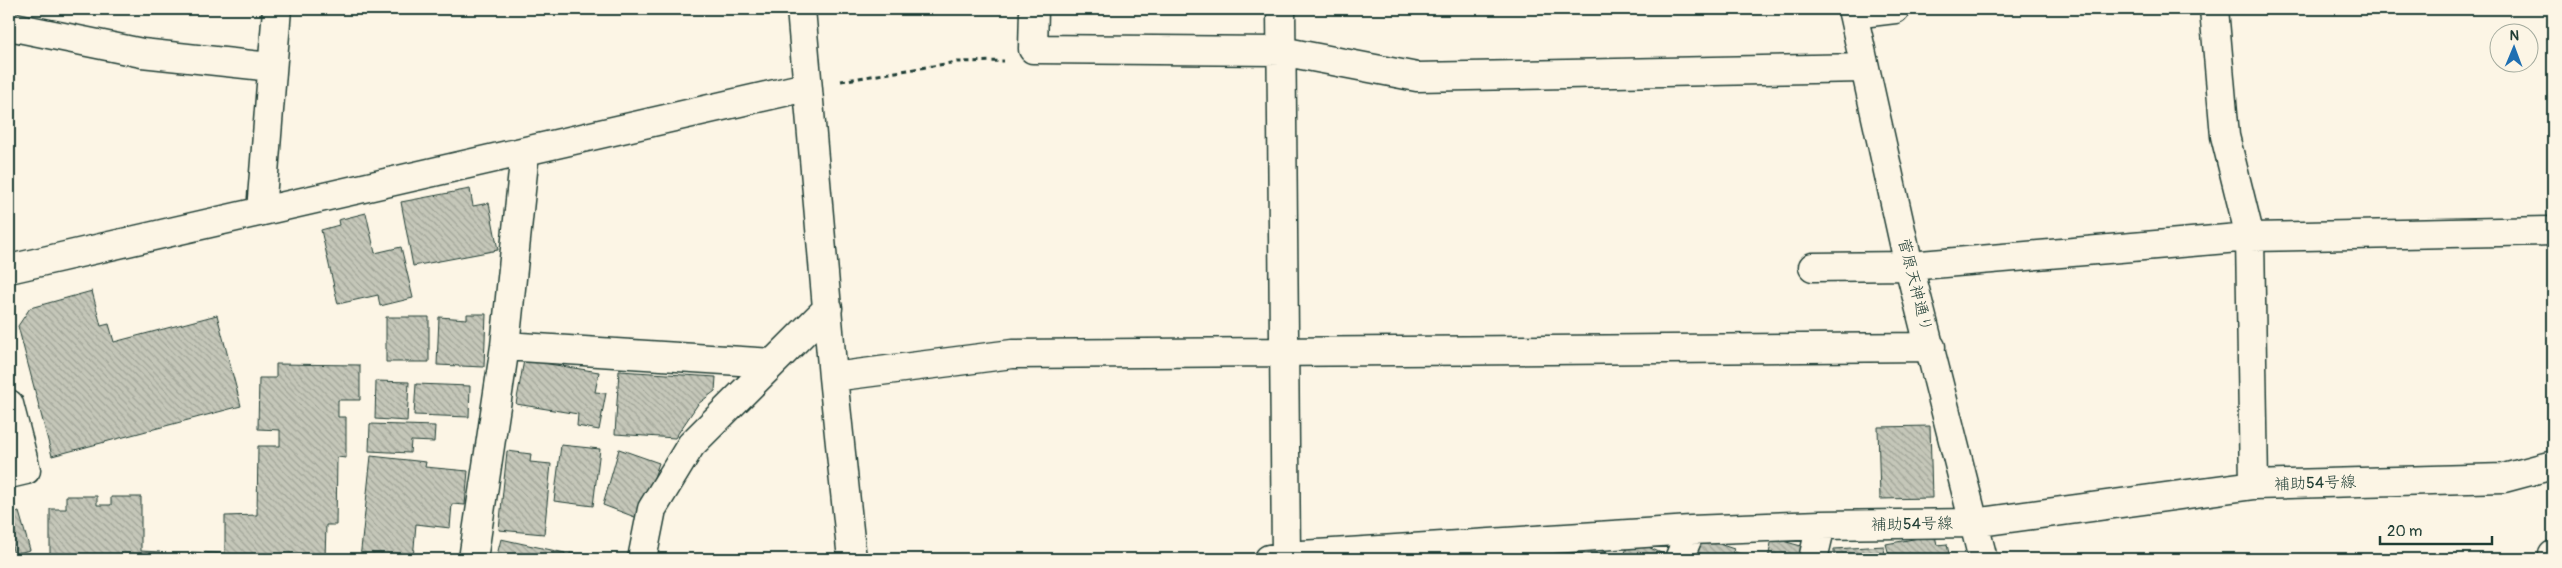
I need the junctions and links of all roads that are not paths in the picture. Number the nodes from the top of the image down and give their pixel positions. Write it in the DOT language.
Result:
graph roads {
  1 [pos="11,9"];
  2 [pos="277,9"];
  3 [pos="801,9"];
  4 [pos="1034,9"];
  5 [pos="1281,9"];
  6 [pos="1895,9"];
  7 [pos="2214,9"];
  8 [pos="1853,11"];
  9 [pos="9,16"];
  10 [pos="9,26"];
  11 [pos="1281,51"];
  12 [pos="271,67"];
  13 [pos="1865,68"];
  14 [pos="806,87"];
  15 [pos="525,152"];
  16 [pos="261,211"];
  17 [pos="2553,232"];
  18 [pos="2250,237"];
  19 [pos="1813,266"];
  20 [pos="1909,266"];
  21 [pos="9,269"];
  22 [pos="828,308"];
  23 [pos="504,346"];
  24 [pos="1931,347"];
  25 [pos="1284,351"];
  26 [pos="772,363"];
  27 [pos="833,378"];
  28 [pos="9,404"];
  29 [pos="2553,465"];
  30 [pos="9,474"];
  31 [pos="2254,485"];
  32 [pos="1973,523"];
  33 [pos="1820,525"];
  34 [pos="1692,530"];
  35 [pos="1562,537"];
  36 [pos="2553,555"];
  37 [pos="1278,558"];
  38 [pos="473,559"];
  39 [pos="642,559"];
  40 [pos="852,559"];
  41 [pos="1547,559"];
  42 [pos="1679,559"];
  43 [pos="1813,559"];
  44 [pos="1983,559"];
  45 [pos="2553,559"];
  1 -- 9 [label="street"];
  2 -- 12 [label="street"];
  3 -- 14 [label="street"];
  4 -- 11 [label="street"];
  5 -- 11 [label="street"];
  6 -- 8 [label="street"];
  7 -- 18 [label="street"];
  8 -- 13 [label="street, 菅原天神通り"];
  10 -- 12 [label="street"];
  11 -- 13 [label="street"];
  11 -- 25 [label="street"];
  12 -- 16 [label="street"];
  13 -- 20 [label="street, 菅原天神通り"];
  14 -- 15 [label="street"];
  14 -- 22 [label="street"];
  15 -- 16 [label="street"];
  15 -- 23 [label="street"];
  16 -- 21 [label="street"];
  17 -- 18 [label="street"];
  18 -- 20 [label="street"];
  18 -- 31 [label="street"];
  19 -- 20 [label="street"];
  20 -- 24 [label="street, 菅原天神通り"];
  22 -- 26 [label="street"];
  22 -- 27 [label="street"];
  23 -- 26 [label="street"];
  23 -- 38 [label="street"];
  24 -- 25 [label="street"];
  24 -- 32 [label="street, 菅原天神通り"];
  25 -- 27 [label="street"];
  25 -- 37 [label="street"];
  26 -- 39 [label="street"];
  27 -- 40 [label="street"];
  28 -- 30 [label="street"];
  29 -- 31 [label="street, 補助54号線"];
  31 -- 32 [label="street, 補助54号線"];
  32 -- 33 [label="street, 補助54号線"];
  32 -- 44 [label="street, 菅原天神通り"];
  33 -- 34 [label="street, 補助54号線"];
  33 -- 43 [label="street"];
  34 -- 35 [label="street, 補助54号線"];
  34 -- 42 [label="street"];
  35 -- 37 [label="street, 補助54号線"];
  35 -- 41 [label="street"];
  36 -- 45 [label="street"];
}
